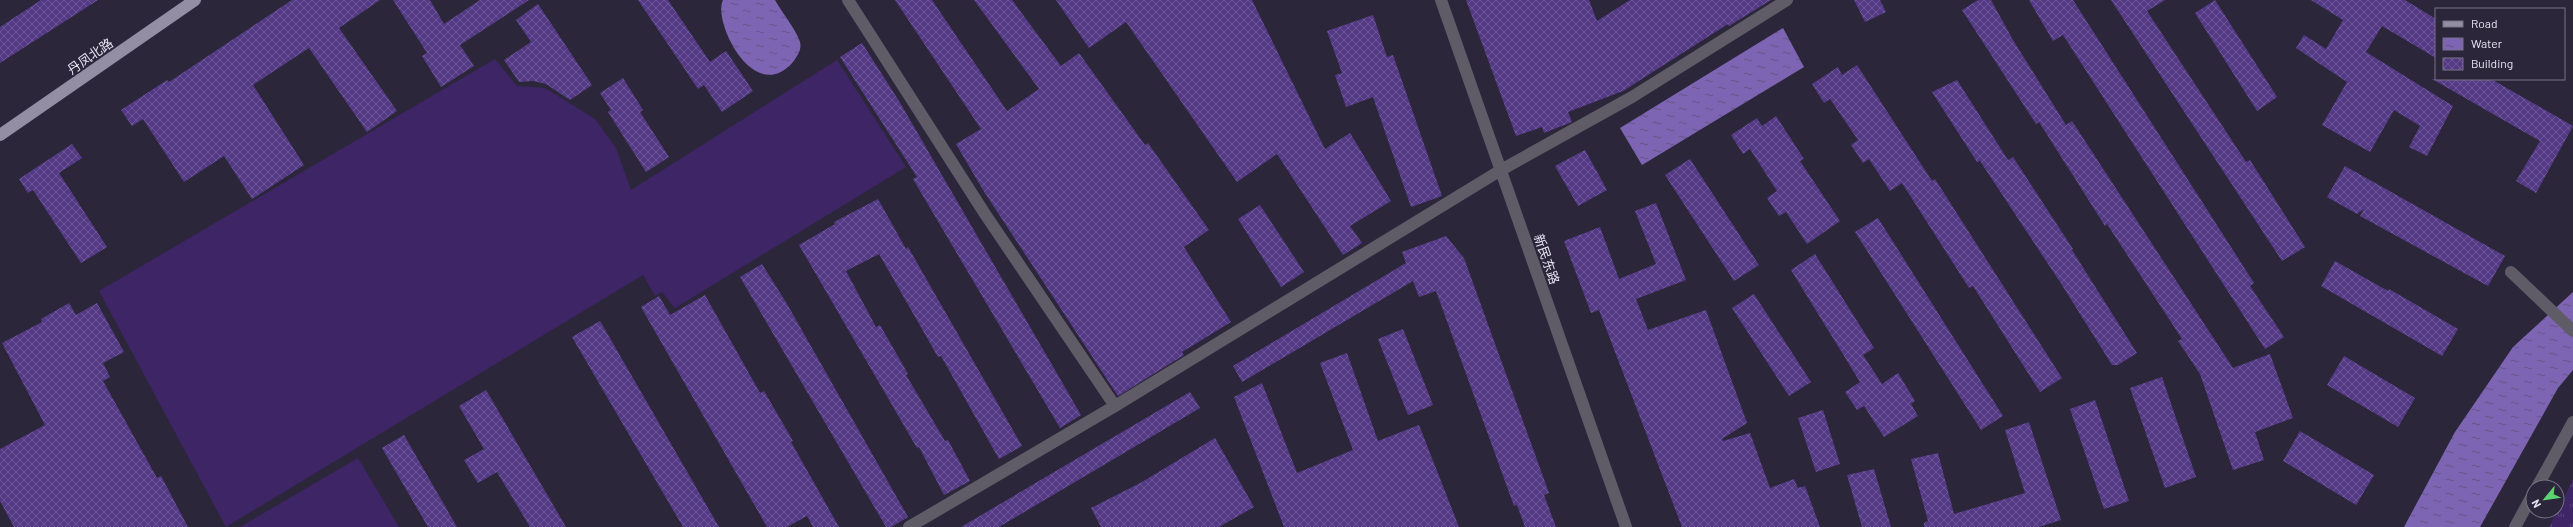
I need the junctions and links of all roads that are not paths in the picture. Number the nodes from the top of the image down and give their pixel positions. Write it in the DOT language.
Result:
graph roads {
  1 [pos="196,0"];
  2 [pos="848,0"];
  3 [pos="1441,0"];
  4 [pos="1787,0"];
  5 [pos="0,134"];
  6 [pos="1500,170"];
  7 [pos="2511,272"];
  8 [pos="2573,331"];
  9 [pos="1115,406"];
  10 [pos="2573,422"];
  11 [pos="2541,479"];
  12 [pos="2525,509"];
  13 [pos="909,527"];
  14 [pos="1626,527"];
  15 [pos="2515,527"];
  1 -- 5 [label="main road, 丹凤北路"];
  2 -- 9 [label="street"];
  3 -- 6 [label="street, 新民东路"];
  4 -- 6 [label="street"];
  6 -- 9 [label="street"];
  6 -- 14 [label="street, 新民东路"];
  7 -- 8 [label="street"];
  9 -- 13 [label="street"];
  10 -- 11 [label="street"];
  12 -- 15 [label="street"];
}
